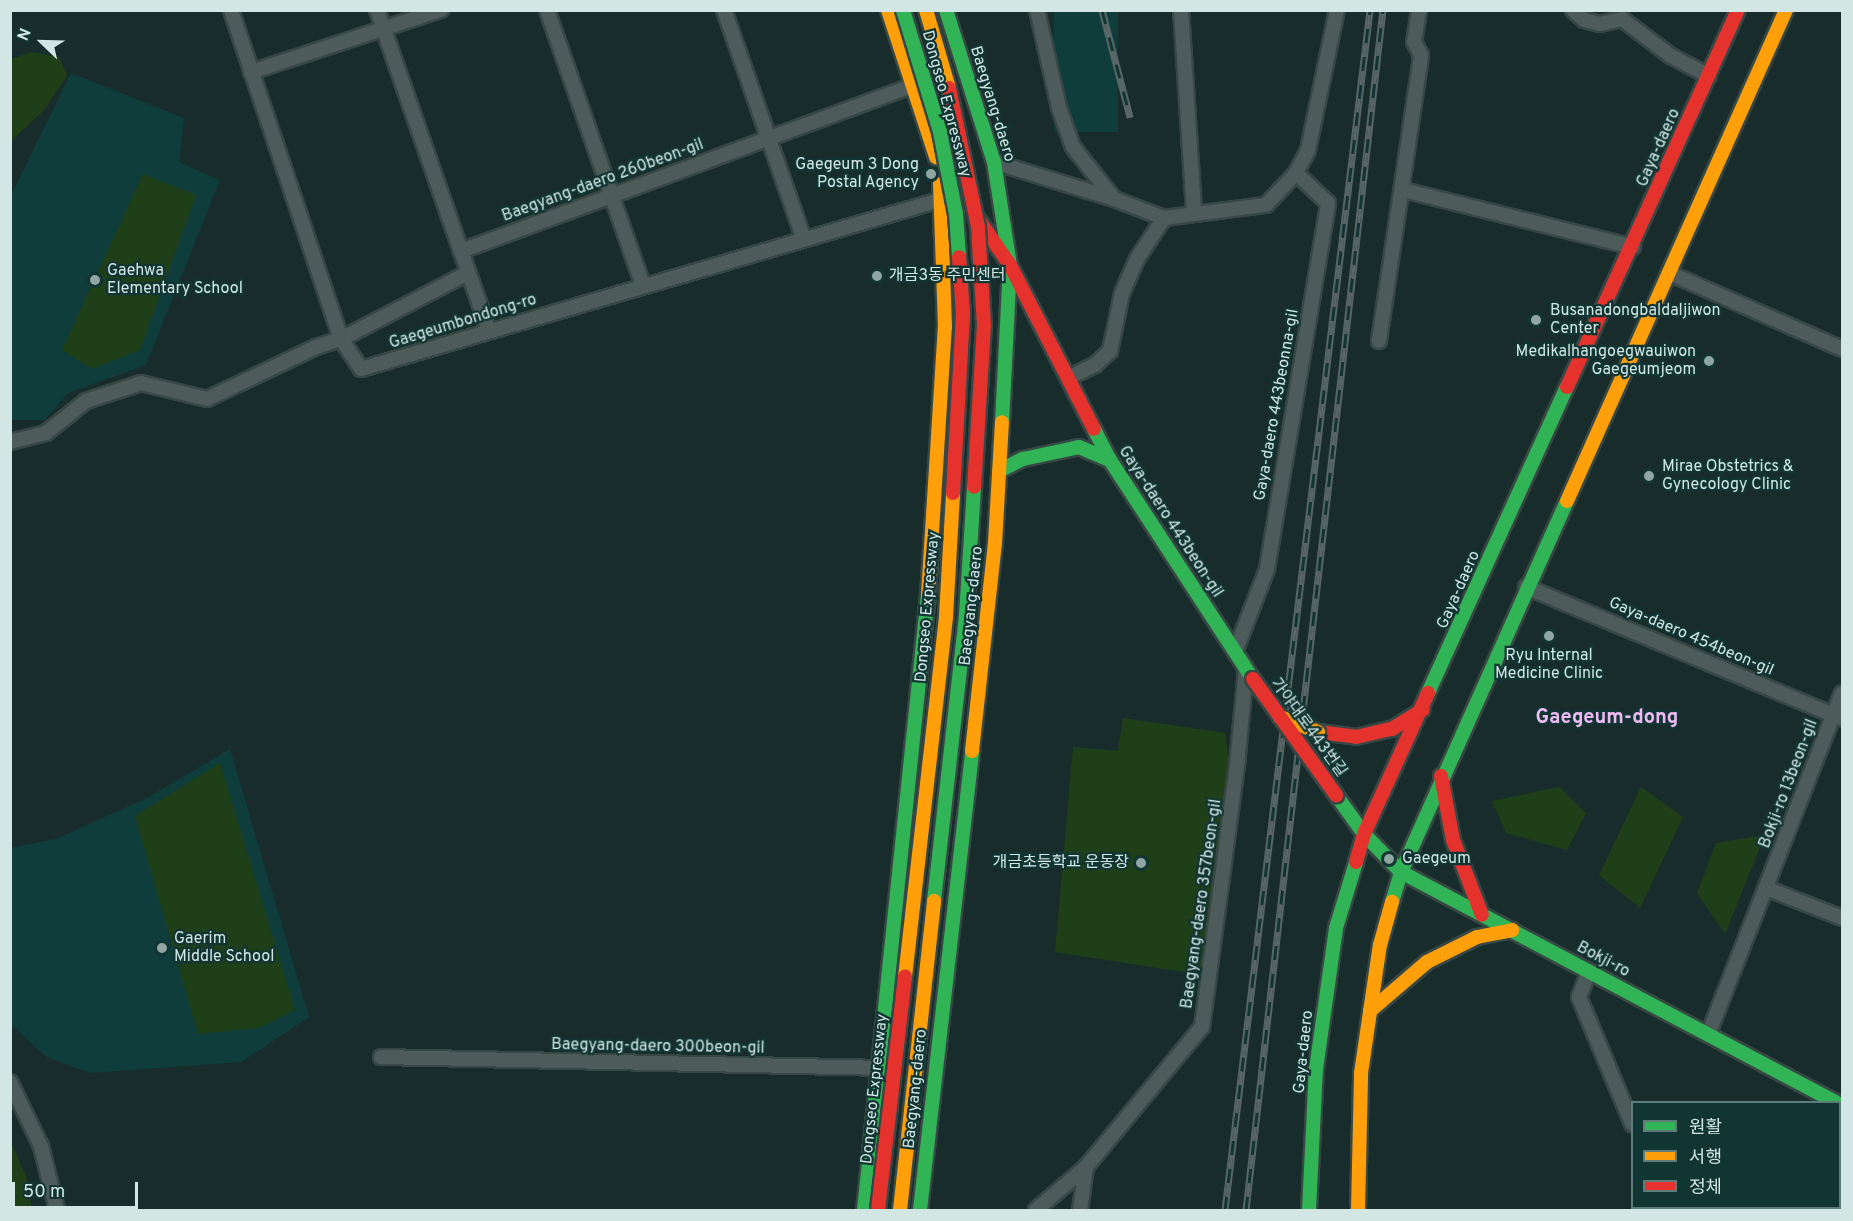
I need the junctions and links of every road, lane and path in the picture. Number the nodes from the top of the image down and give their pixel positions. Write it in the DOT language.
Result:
graph roads {
  1 [pos="231,10"];
  2 [pos="377,10"];
  3 [pos="441,10"];
  4 [pos="547,10"];
  5 [pos="724,10"];
  6 [pos="888,10"];
  7 [pos="903,10"];
  8 [pos="926,10"];
  9 [pos="946,10"];
  10 [pos="1036,10"];
  11 [pos="1181,10"];
  12 [pos="1336,10"];
  13 [pos="1419,10"];
  14 [pos="1572,10"];
  15 [pos="1738,10"];
  16 [pos="1786,10"];
  17 [pos="383,29"];
  18 [pos="251,72"];
  19 [pos="1709,76"];
  20 [pos="913,86"];
  21 [pos="770,137"];
  22 [pos="937,161"];
  23 [pos="994,162"];
  24 [pos="1296,173"];
  25 [pos="1403,190"];
  26 [pos="612,195"];
  27 [pos="943,199"];
  28 [pos="1114,199"];
  29 [pos="1194,213"];
  30 [pos="1164,218"];
  31 [pos="803,237"];
  32 [pos="1633,247"];
  33 [pos="461,251"];
  34 [pos="1010,265"];
  35 [pos="468,273"];
  36 [pos="1669,273"];
  37 [pos="643,285"];
  38 [pos="1008,315"];
  39 [pos="1040,324"];
  40 [pos="945,327"];
  41 [pos="489,331"];
  42 [pos="341,339"];
  43 [pos="1379,341"];
  44 [pos="1842,349"];
  45 [pos="1068,378"];
  46 [pos="10,442"];
  47 [pos="1110,460"];
  48 [pos="999,471"];
  49 [pos="1526,587"];
  50 [pos="1235,652"];
  51 [pos="1250,674"];
  52 [pos="1842,693"];
  53 [pos="1422,710"];
  54 [pos="1280,717"];
  55 [pos="1838,717"];
  56 [pos="1441,776"];
  57 [pos="1364,834"];
  58 [pos="1401,872"];
  59 [pos="1766,888"];
  60 [pos="1482,915"];
  61 [pos="1842,918"];
  62 [pos="1512,930"];
  63 [pos="1588,971"];
  64 [pos="1370,1011"];
  65 [pos="1708,1035"];
  66 [pos="381,1057"];
  67 [pos="878,1068"];
  68 [pos="935,1069"];
  69 [pos="10,1082"];
  70 [pos="1833,1101"];
  71 [pos="1631,1122"];
  72 [pos="1086,1167"];
  73 [pos="57,1210"];
  74 [pos="864,1210"];
  75 [pos="878,1210"];
  76 [pos="900,1210"];
  77 [pos="920,1210"];
  78 [pos="1036,1210"];
  79 [pos="1080,1210"];
  80 [pos="1309,1210"];
  81 [pos="1358,1210"];
  1 -- 18 [label="street, Gaegeumbondong-ro"];
  2 -- 17 [label="street"];
  3 -- 17 [label="street"];
  4 -- 26 [label="street"];
  5 -- 21 [label="street"];
  6 -- 20 [label="main road"];
  7 -- 75 [label="main road, Dongseo Expressway, bridge"];
  8 -- 76 [label="main road, Dongseo Expressway, bridge"];
  9 -- 23 [label="main road, Baegyang-daero"];
  10 -- 28 [label="street"];
  11 -- 29 [label="street"];
  12 -- 24 [label="street"];
  13 -- 25 [label="street"];
  14 -- 19 [label="street"];
  15 -- 19 [label="main road, Gaya-daero"];
  16 -- 36 [label="main road"];
  17 -- 18 [label="street"];
  17 -- 33 [label="street"];
  18 -- 42 [label="street, Gaegeumbondong-ro"];
  19 -- 32 [label="main road, Gaya-daero"];
  20 -- 21 [label="street, Baegyang-daero 260beon-gil"];
  20 -- 22 [label="main road"];
  21 -- 26 [label="street, Baegyang-daero 260beon-gil"];
  21 -- 31 [label="street"];
  22 -- 27 [label="main road"];
  22 -- 34 [label="main road, Gaya-daero 443beon-gil"];
  23 -- 28 [label="street"];
  23 -- 34 [label="main road, Baegyang-daero"];
  24 -- 29 [label="street"];
  24 -- 50 [label="street, Gaya-daero 443beonna-gil"];
  25 -- 32 [label="street"];
  25 -- 43 [label="street"];
  26 -- 33 [label="street, Baegyang-daero 260beon-gil"];
  26 -- 37 [label="street"];
  27 -- 31 [label="street, Gaegeumbondong-ro"];
  27 -- 40 [label="main road"];
  28 -- 30 [label="street"];
  29 -- 30 [label="street"];
  30 -- 45 [label="street"];
  31 -- 37 [label="street, Gaegeumbondong-ro"];
  32 -- 53 [label="main road, Gaya-daero"];
  33 -- 35 [label="street"];
  34 -- 38 [label="main road, Baegyang-daero"];
  34 -- 39 [label="main road, Gaya-daero 443beon-gil"];
  35 -- 41 [label="street"];
  35 -- 42 [label="street"];
  36 -- 44 [label="street"];
  36 -- 49 [label="main road"];
  37 -- 41 [label="street, Gaegeumbondong-ro"];
  38 -- 39 [label="main road"];
  38 -- 40 [label="main road"];
  38 -- 48 [label="main road, Baegyang-daero"];
  39 -- 45 [label="main road, Gaya-daero 443beon-gil"];
  40 -- 67 [label="main road"];
  41 -- 42 [label="street, Gaegeumbondong-ro"];
  42 -- 46 [label="street"];
  45 -- 47 [label="main road, Gaya-daero 443beon-gil"];
  47 -- 48 [label="main road"];
  47 -- 50 [label="main road, Gaya-daero 443beon-gil"];
  48 -- 68 [label="main road, Baegyang-daero"];
  49 -- 55 [label="street, Gaya-daero 454beon-gil"];
  49 -- 56 [label="main road"];
  50 -- 51 [label="main road, Gaya-daero 443beon-gil"];
  51 -- 54 [label="main road, 가야대로443번길, bridge"];
  51 -- 72 [label="street, Baegyang-daero 357beon-gil"];
  52 -- 55 [label="street, Bokji-ro 13beon-gil"];
  53 -- 54 [label="main road, bridge"];
  53 -- 57 [label="main road, Gaya-daero"];
  54 -- 57 [label="main road, 가야대로443번길, bridge"];
  55 -- 59 [label="street, Bokji-ro 13beon-gil"];
  56 -- 58 [label="main road"];
  56 -- 60 [label="main road"];
  57 -- 58 [label="main road, Bokji-ro"];
  57 -- 80 [label="main road, Gaya-daero"];
  58 -- 60 [label="main road, Bokji-ro"];
  58 -- 64 [label="main road"];
  59 -- 61 [label="street"];
  59 -- 65 [label="street, Bokji-ro 13beon-gil"];
  60 -- 62 [label="main road, Bokji-ro"];
  62 -- 63 [label="main road, Bokji-ro"];
  62 -- 64 [label="main road"];
  63 -- 65 [label="main road, Bokji-ro"];
  63 -- 71 [label="street"];
  64 -- 81 [label="main road"];
  65 -- 70 [label="main road, Bokji-ro"];
  66 -- 67 [label="street, Baegyang-daero 300beon-gil"];
  67 -- 68 [label="street, Baegyang-daero 300beon-gil"];
  67 -- 74 [label="main road"];
  68 -- 77 [label="main road, Baegyang-daero"];
  69 -- 73 [label="street"];
  72 -- 78 [label="street, Baegyang-daero 357beon-gil"];
  72 -- 79 [label="street"];
}
